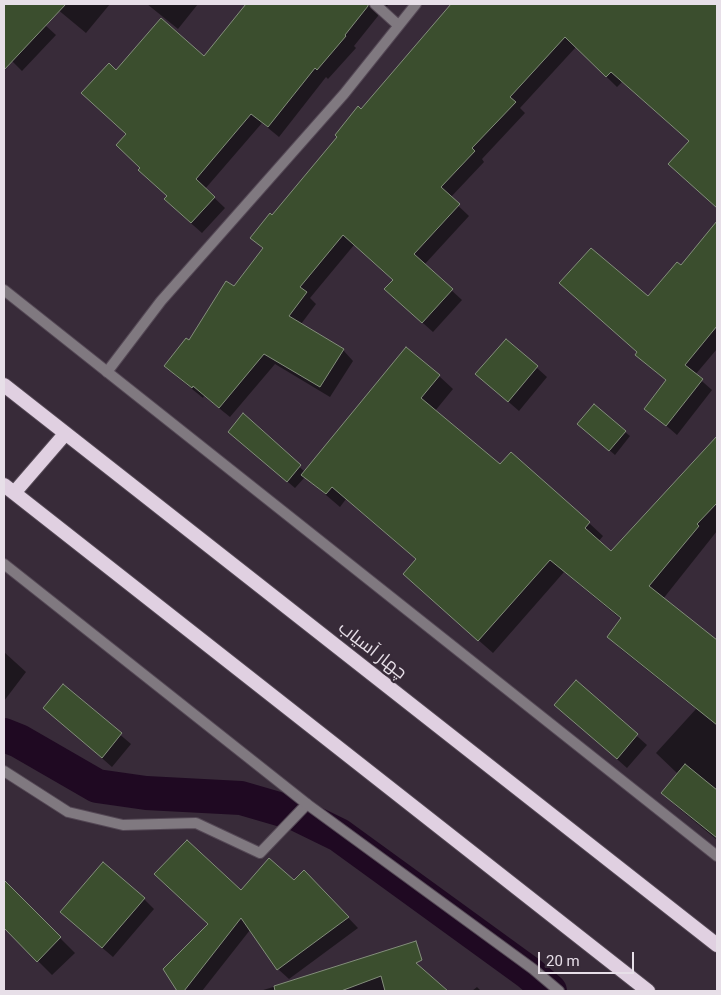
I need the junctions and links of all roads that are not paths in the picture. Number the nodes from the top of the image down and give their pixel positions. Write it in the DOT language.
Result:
graph roads {
  1 [pos="375,4"];
  2 [pos="416,4"];
  3 [pos="398,24"];
  4 [pos="4,290"];
  5 [pos="107,372"];
  6 [pos="4,385"];
  7 [pos="64,434"];
  8 [pos="9,489"];
  9 [pos="4,564"];
  10 [pos="4,771"];
  11 [pos="307,804"];
  12 [pos="717,856"];
  13 [pos="717,946"];
  14 [pos="559,991"];
  15 [pos="648,991"];
  1 -- 3 [label="street"];
  2 -- 3 [label="street"];
  3 -- 5 [label="street"];
  4 -- 5 [label="street"];
  5 -- 12 [label="street"];
  6 -- 7 [label="highway, چهار آسیاب"];
  7 -- 8 [label="highway"];
  7 -- 13 [label="highway, چهار آسیاب"];
  8 -- 15 [label="highway"];
  9 -- 11 [label="street"];
  10 -- 11 [label="street"];
  11 -- 14 [label="street"];
}
